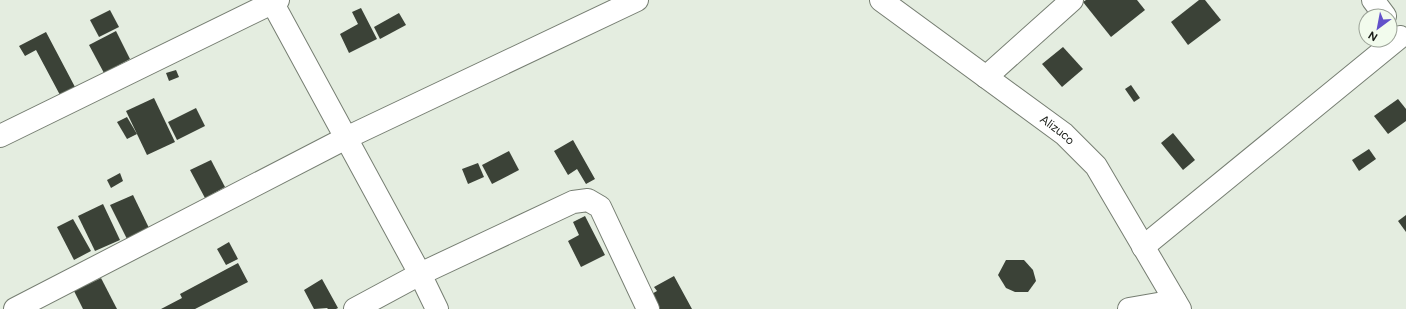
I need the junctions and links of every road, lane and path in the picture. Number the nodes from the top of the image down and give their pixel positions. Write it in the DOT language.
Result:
graph roads {
  1 [pos="637,0"];
  2 [pos="881,0"];
  3 [pos="1072,0"];
  4 [pos="274,1"];
  5 [pos="1399,35"];
  6 [pos="986,77"];
  7 [pos="0,136"];
  8 [pos="346,138"];
  9 [pos="1143,247"];
  10 [pos="420,274"];
  11 [pos="1178,305"];
  12 [pos="15,309"];
  13 [pos="355,309"];
  14 [pos="436,309"];
  15 [pos="648,309"];
  16 [pos="1129,309"];
  1 -- 8 [label="street"];
  2 -- 6 [label="street, Alizuco"];
  3 -- 6 [label="street"];
  4 -- 7 [label="street"];
  4 -- 8 [label="street"];
  5 -- 9 [label="street"];
  6 -- 9 [label="street, Alizuco"];
  8 -- 10 [label="street"];
  8 -- 12 [label="street"];
  9 -- 11 [label="street, Alizuco"];
  10 -- 13 [label="street"];
  10 -- 14 [label="street"];
  10 -- 15 [label="street"];
  11 -- 16 [label="street"];
}
